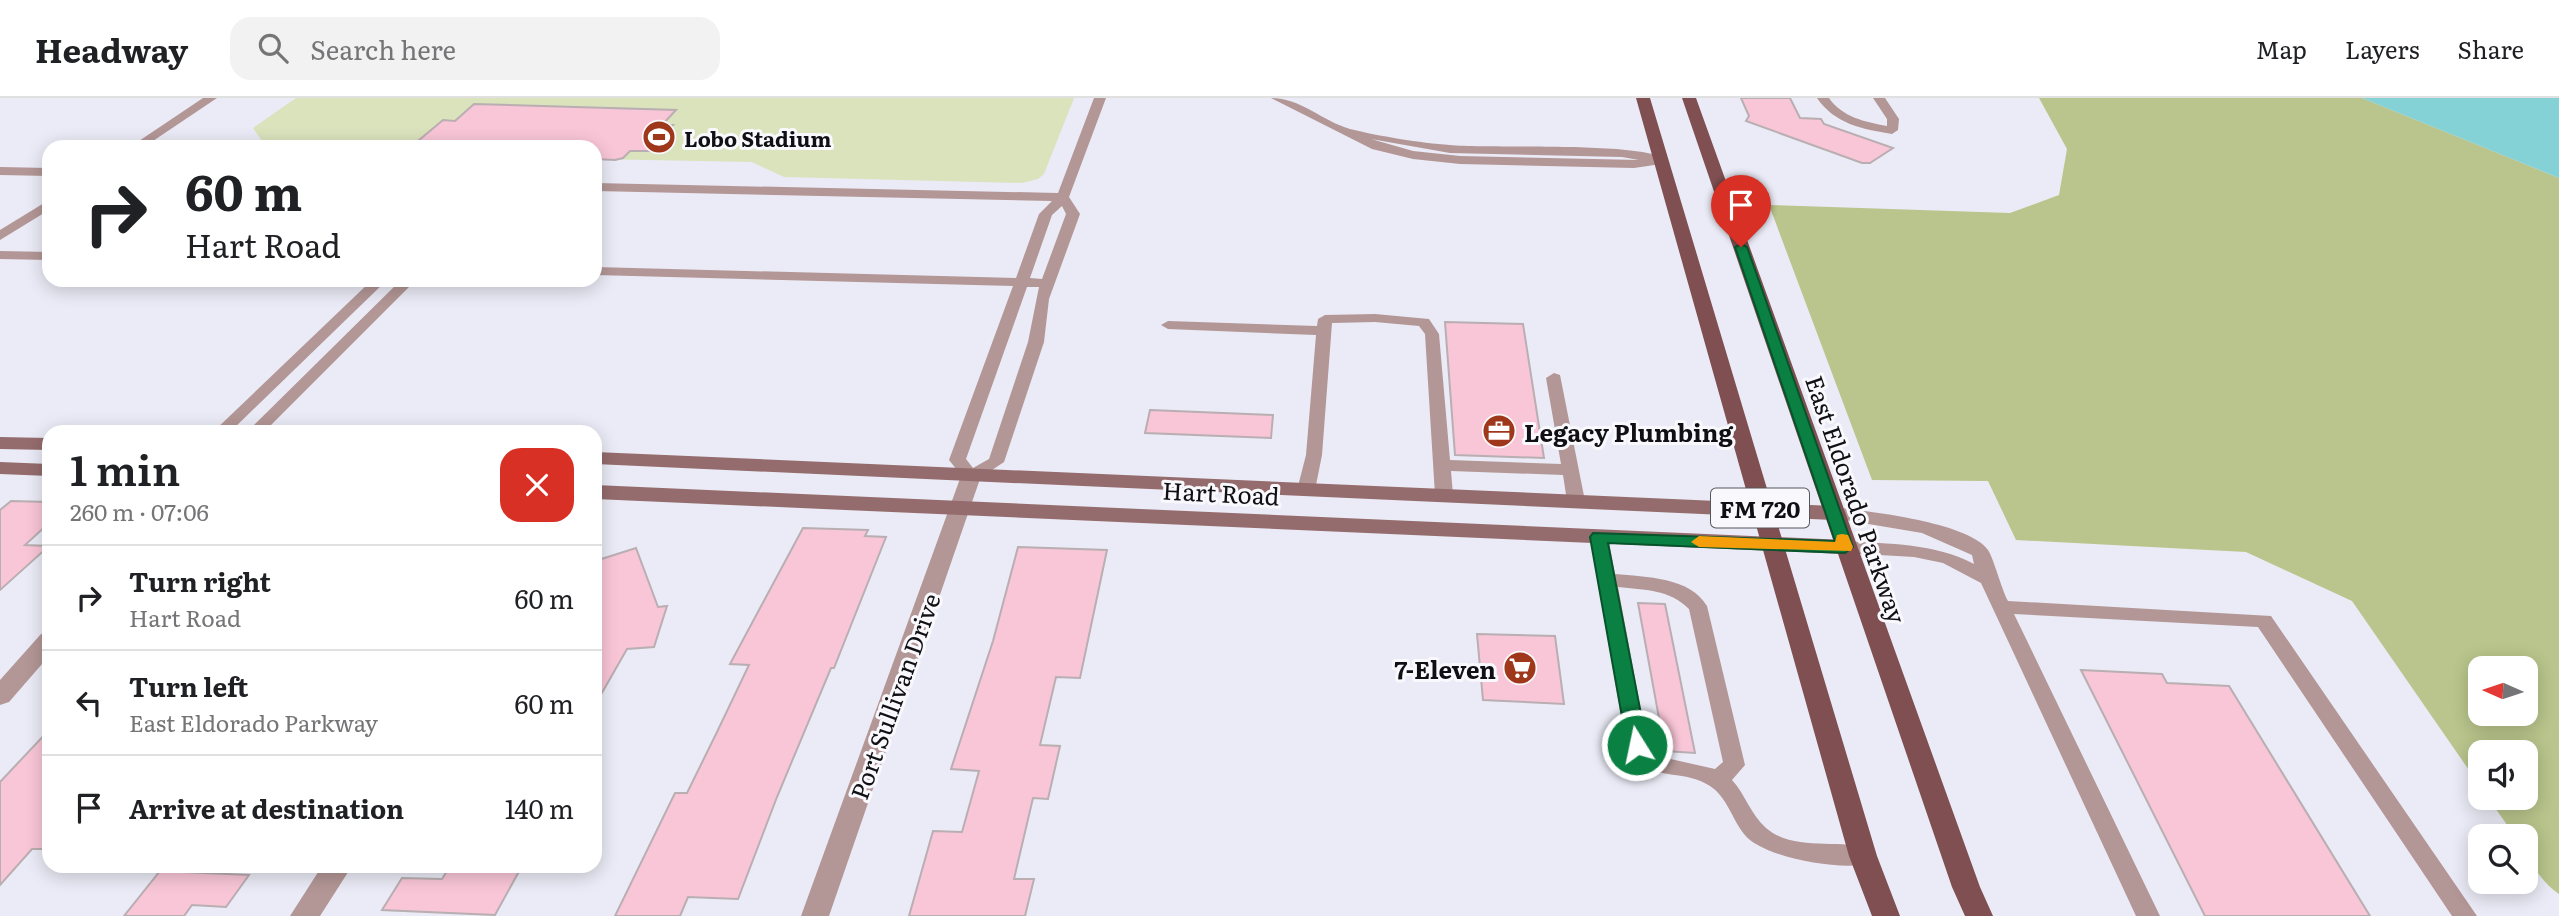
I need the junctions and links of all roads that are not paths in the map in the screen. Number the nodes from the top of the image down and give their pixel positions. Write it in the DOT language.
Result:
graph roads {
  1 [pos="211,98"];
  2 [pos="1100,98"];
  3 [pos="1278,98"];
  4 [pos="1643,98"];
  5 [pos="1689,98"];
  6 [pos="1822,98"];
  7 [pos="1879,98"];
  8 [pos="147,140"];
  9 [pos="1661,160"];
  10 [pos="0,171"];
  11 [pos="42,172"];
  12 [pos="602,187"];
  13 [pos="1063,197"];
  14 [pos="42,209"];
  15 [pos="0,236"];
  16 [pos="0,255"];
  17 [pos="42,256"];
  18 [pos="602,271"];
  19 [pos="1020,282"];
  20 [pos="1049,283"];
  21 [pos="373,287"];
  22 [pos="402,287"];
  23 [pos="1168,325"];
  24 [pos="1324,331"];
  25 [pos="1554,378"];
  26 [pos="228,425"];
  27 [pos="262,425"];
  28 [pos="0,443"];
  29 [pos="42,444"];
  30 [pos="602,458"];
  31 [pos="1442,465"];
  32 [pos="0,468"];
  33 [pos="42,470"];
  34 [pos="1570,470"];
  35 [pos="971,476"];
  36 [pos="1306,489"];
  37 [pos="602,492"];
  38 [pos="1444,495"];
  39 [pos="1576,501"];
  40 [pos="961,508"];
  41 [pos="1760,509"];
  42 [pos="1833,513"];
  43 [pos="1303,523"];
  44 [pos="1598,537"];
  45 [pos="1772,545"];
  46 [pos="1845,547"];
  47 [pos="1988,579"];
  48 [pos="1607,580"];
  49 [pos="2004,607"];
  50 [pos="42,648"];
  51 [pos="0,696"];
  52 [pos="1717,780"];
  53 [pos="1863,856"];
  54 [pos="333,873"];
  55 [pos="304,916"];
  56 [pos="815,916"];
  57 [pos="1886,916"];
  58 [pos="1979,916"];
  59 [pos="2148,916"];
  60 [pos="2465,916"];
  1 -- 8 [label="lane"];
  2 -- 13 [label="lane"];
  3 -- 9 [label="lane"];
  4 -- 9 [label="main road, FM 720"];
  5 -- 42 [label="main road, East Eldorado Parkway / FM 720"];
  6 -- 7 [label="lane"];
  9 -- 41 [label="main road, FM 720"];
  10 -- 11 [label="lane"];
  12 -- 13 [label="lane"];
  13 -- 19 [label="lane"];
  13 -- 20 [label="lane"];
  14 -- 15 [label="lane"];
  16 -- 17 [label="lane"];
  18 -- 19 [label="lane"];
  19 -- 20 [label="lane"];
  19 -- 35 [label="lane"];
  20 -- 35 [label="lane"];
  21 -- 26 [label="lane"];
  22 -- 27 [label="lane"];
  23 -- 24 [label="lane"];
  24 -- 31 [label="lane"];
  24 -- 36 [label="lane"];
  25 -- 34 [label="lane"];
  28 -- 29 [label="street"];
  30 -- 35 [label="street, Hart Road"];
  31 -- 34 [label="lane"];
  31 -- 38 [label="lane"];
  32 -- 33 [label="street"];
  34 -- 39 [label="lane"];
  35 -- 36 [label="street, Hart Road"];
  35 -- 40 [label="street, Port Sullivan Drive"];
  36 -- 38 [label="street, Hart Road"];
  36 -- 43 [label="street"];
  37 -- 40 [label="street, Hart Road"];
  38 -- 39 [label="street, Hart Road"];
  39 -- 41 [label="street, Hart Road"];
  40 -- 43 [label="street, Hart Road"];
  40 -- 56 [label="street, Port Sullivan Drive"];
  41 -- 42 [label="street, Hart Road"];
  41 -- 45 [label="main road, FM 720"];
  42 -- 46 [label="main road, East Eldorado Parkway / FM 720"];
  42 -- 47 [label="lane"];
  43 -- 44 [label="street, Hart Road"];
  44 -- 45 [label="street, Hart Road"];
  44 -- 48 [label="lane"];
  45 -- 46 [label="street, Hart Road"];
  45 -- 53 [label="main road, FM 720"];
  46 -- 47 [label="lane"];
  46 -- 58 [label="main road, East Eldorado Parkway / FM 720"];
  47 -- 49 [label="lane"];
  48 -- 52 [label="lane"];
  48 -- 52 [label="lane"];
  49 -- 59 [label="lane"];
  49 -- 60 [label="lane"];
  50 -- 51 [label="street"];
  52 -- 53 [label="lane"];
  53 -- 57 [label="main road, FM 720"];
  54 -- 55 [label="street"];
}
